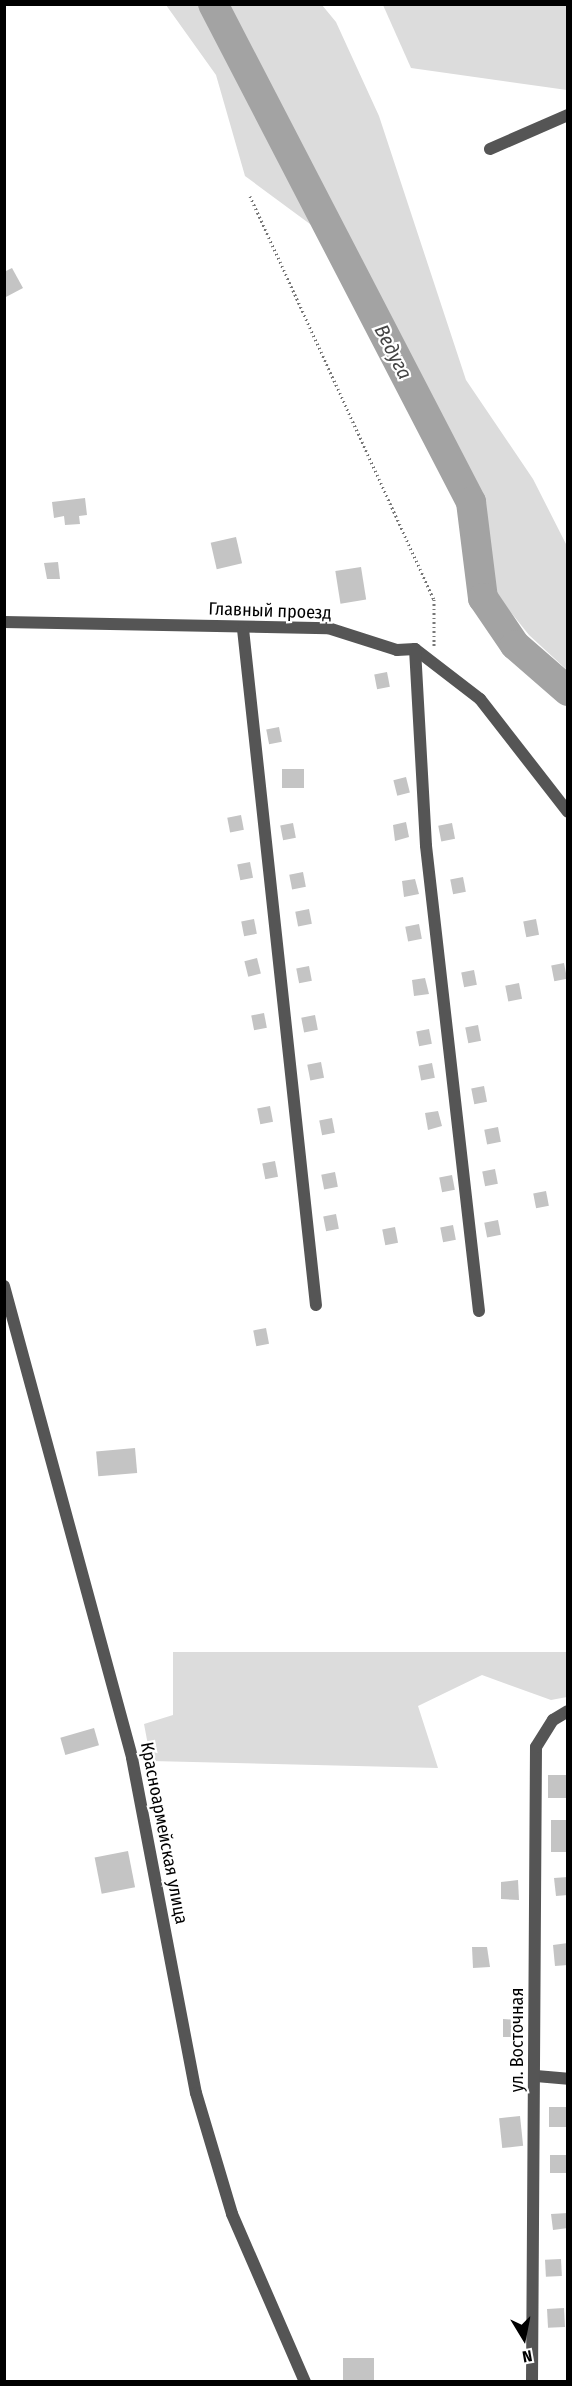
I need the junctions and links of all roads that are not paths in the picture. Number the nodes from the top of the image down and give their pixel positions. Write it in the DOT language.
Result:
graph roads {
  1 [pos="567,115"];
  2 [pos="490,149"];
  3 [pos="4,622"];
  4 [pos="243,629"];
  5 [pos="414,649"];
  6 [pos="567,812"];
  7 [pos="4,1286"];
  8 [pos="316,1305"];
  9 [pos="479,1311"];
  10 [pos="567,1711"];
  11 [pos="536,2076"];
  12 [pos="567,2079"];
  13 [pos="305,2382"];
  14 [pos="532,2382"];
  1 -- 2 [label="street"];
  3 -- 4 [label="street, Главный проезд"];
  4 -- 5 [label="street, Главный проезд"];
  4 -- 8 [label="street"];
  5 -- 6 [label="street, Главный проезд"];
  5 -- 9 [label="street"];
  7 -- 13 [label="street, Красноармейская улица"];
  10 -- 11 [label="street, ул. Восточная"];
  11 -- 12 [label="street"];
  11 -- 14 [label="street, ул. Восточная"];
}
